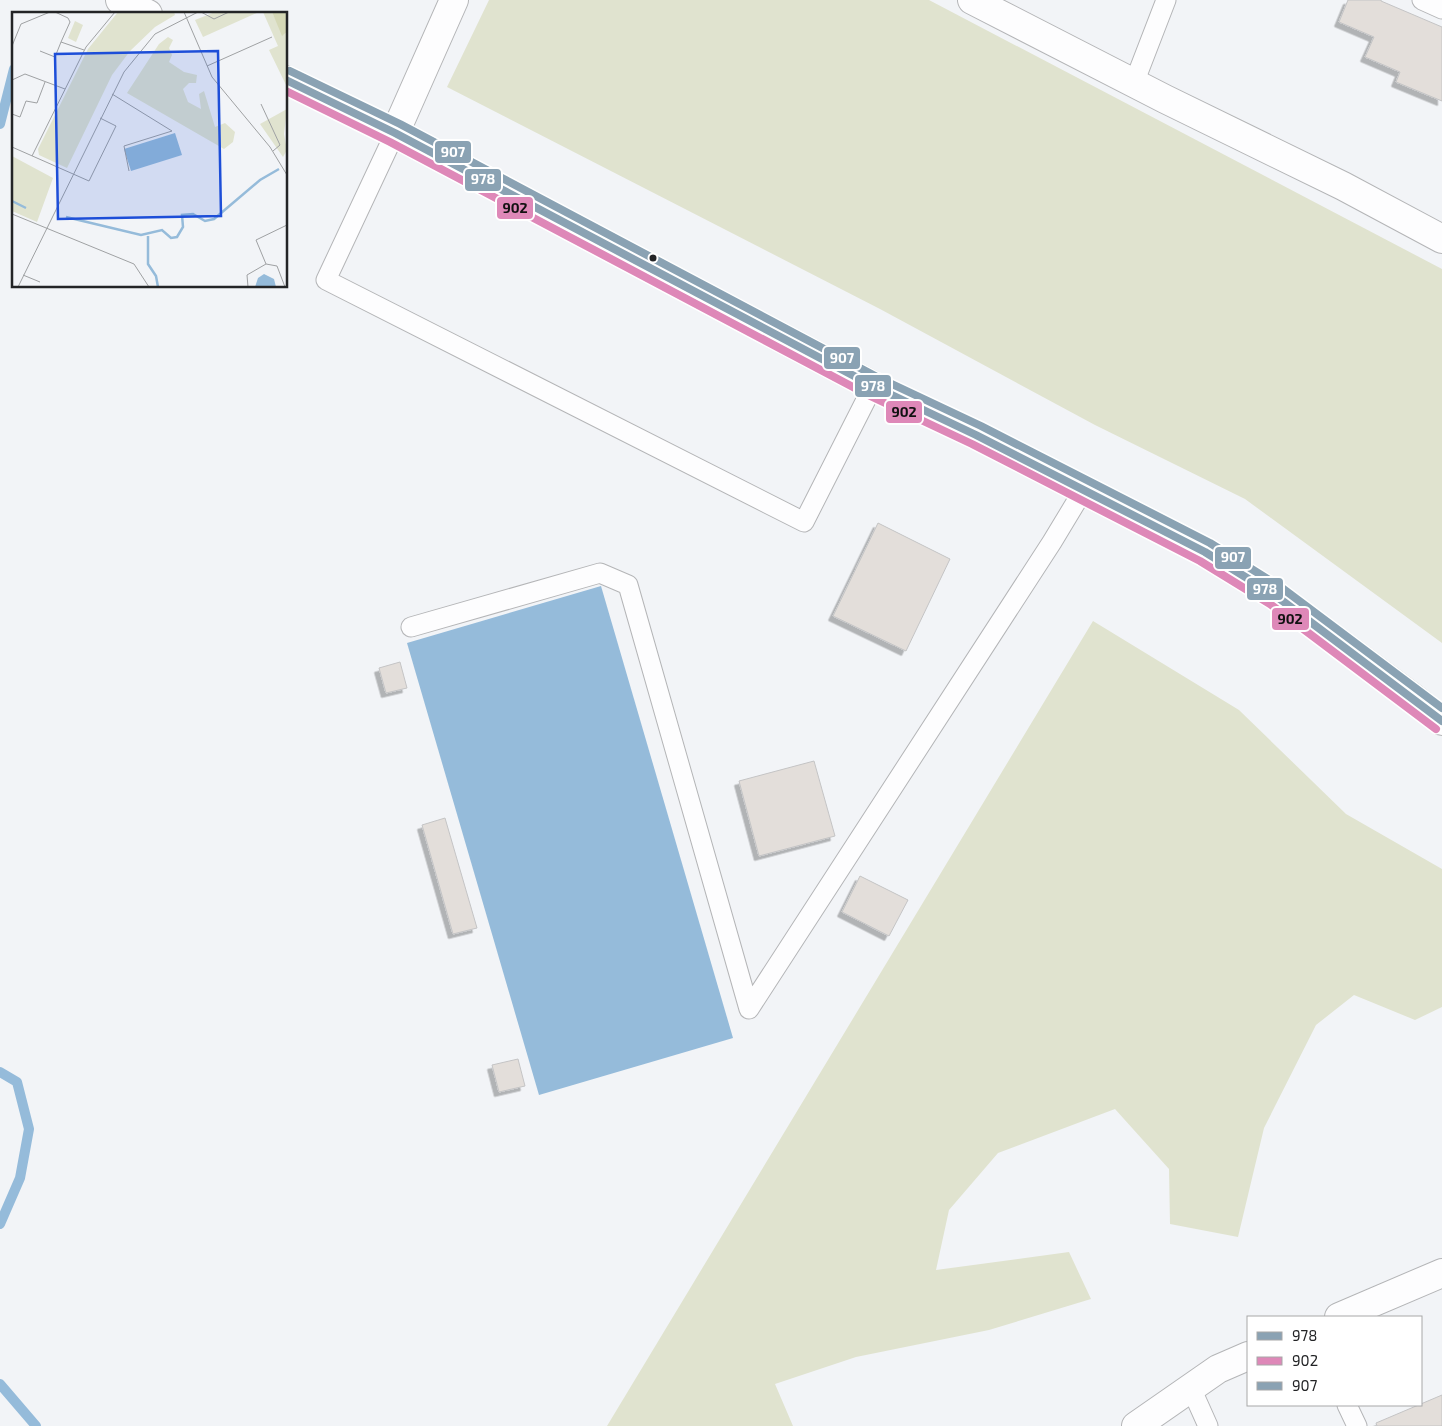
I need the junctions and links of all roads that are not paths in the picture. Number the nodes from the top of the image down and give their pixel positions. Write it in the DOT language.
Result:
graph roads {
  1 [pos="120,0"];
  2 [pos="454,0"];
  3 [pos="972,0"];
  4 [pos="1166,0"];
  5 [pos="1422,0"];
  6 [pos="1442,9"];
  7 [pos="144,12"];
  8 [pos="288,81"];
  9 [pos="1134,83"];
  10 [pos="395,133"];
  11 [pos="1442,239"];
  12 [pos="873,386"];
  13 [pos="1084,489"];
  14 [pos="411,626"];
  15 [pos="1442,721"];
  16 [pos="1442,1273"];
  17 [pos="1341,1316"];
  18 [pos="1247,1356"];
  19 [pos="1191,1388"];
  20 [pos="1348,1406"];
  21 [pos="1136,1426"];
  22 [pos="1208,1426"];
  23 [pos="1356,1426"];
  1 -- 7 [label="main road"];
  2 -- 10 [label="main road"];
  3 -- 9 [label="main road"];
  4 -- 9 [label="lane"];
  5 -- 6 [label="lane"];
  8 -- 10 [label="main road"];
  9 -- 11 [label="main road"];
  10 -- 12 [label="main road"];
  10 -- 12 [label="lane"];
  12 -- 13 [label="main road"];
  13 -- 14 [label="lane"];
  13 -- 15 [label="main road"];
  16 -- 17 [label="main road"];
  18 -- 19 [label="main road"];
  19 -- 21 [label="main road"];
  19 -- 22 [label="lane"];
  20 -- 23 [label="lane"];
}
